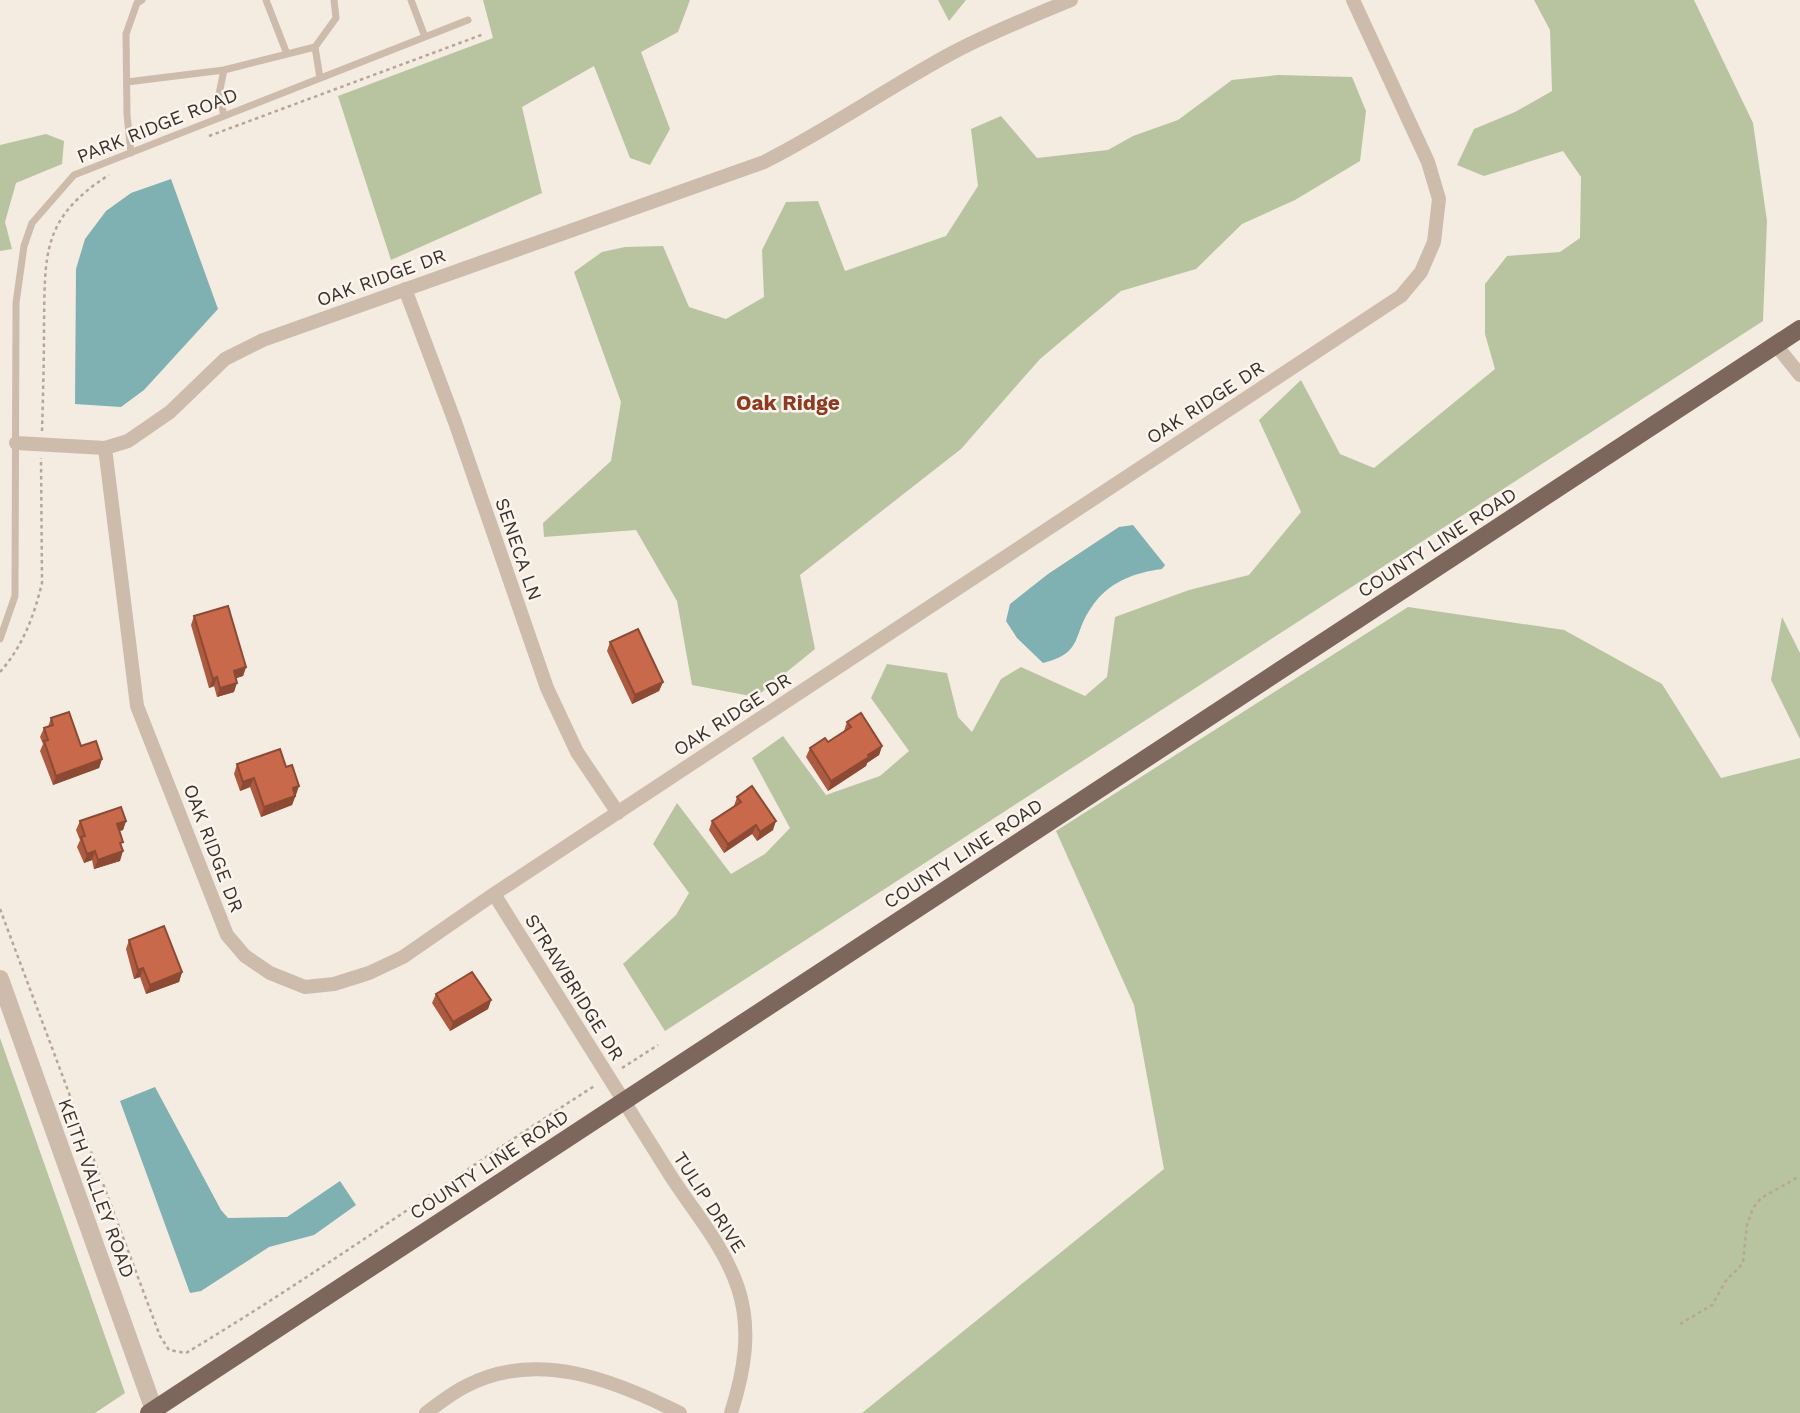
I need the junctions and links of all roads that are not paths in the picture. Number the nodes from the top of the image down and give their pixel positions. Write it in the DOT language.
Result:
graph roads {
  1 [pos="142,0"];
  2 [pos="267,0"];
  3 [pos="334,0"];
  4 [pos="411,0"];
  5 [pos="1072,0"];
  6 [pos="1353,0"];
  7 [pos="468,20"];
  8 [pos="425,37"];
  9 [pos="315,47"];
  10 [pos="287,54"];
  11 [pos="224,70"];
  12 [pos="320,78"];
  13 [pos="127,82"];
  14 [pos="224,116"];
  15 [pos="131,153"];
  16 [pos="405,289"];
  17 [pos="1800,329"];
  18 [pos="1776,345"];
  19 [pos="1800,375"];
  20 [pos="16,443"];
  21 [pos="105,448"];
  22 [pos="0,639"];
  23 [pos="618,813"];
  24 [pos="494,894"];
  25 [pos="0,979"];
  26 [pos="624,1100"];
  27 [pos="152,1412"];
  28 [pos="426,1413"];
  29 [pos="680,1413"];
  30 [pos="731,1413"];
  1 -- 13 [label="lane"];
  2 -- 10 [label="lane"];
  3 -- 9 [label="lane"];
  4 -- 8 [label="lane"];
  5 -- 16 [label="street, OAK RIDGE DR"];
  6 -- 23 [label="street, OAK RIDGE DR"];
  7 -- 8 [label="lane, PARK RIDGE ROAD"];
  8 -- 12 [label="lane, PARK RIDGE ROAD"];
  9 -- 10 [label="lane"];
  9 -- 12 [label="lane"];
  10 -- 11 [label="lane"];
  11 -- 13 [label="lane"];
  11 -- 14 [label="lane"];
  12 -- 14 [label="lane, PARK RIDGE ROAD"];
  13 -- 15 [label="lane"];
  14 -- 15 [label="lane, PARK RIDGE ROAD"];
  15 -- 20 [label="lane, PARK RIDGE ROAD"];
  16 -- 21 [label="street, OAK RIDGE DR"];
  16 -- 23 [label="street, SENECA LN"];
  17 -- 18 [label="main road, COUNTY LINE ROAD"];
  18 -- 19 [label="street"];
  18 -- 26 [label="main road, COUNTY LINE ROAD"];
  20 -- 21 [label="street, OAK RIDGE DR"];
  20 -- 22 [label="lane, PARK RIDGE ROAD"];
  21 -- 24 [label="street, OAK RIDGE DR"];
  23 -- 24 [label="street, OAK RIDGE DR"];
  24 -- 26 [label="street, STRAWBRIDGE DR"];
  25 -- 27 [label="street, KEITH VALLEY ROAD"];
  26 -- 27 [label="main road, COUNTY LINE ROAD"];
  26 -- 30 [label="street, TULIP DRIVE"];
  28 -- 29 [label="street"];
}
